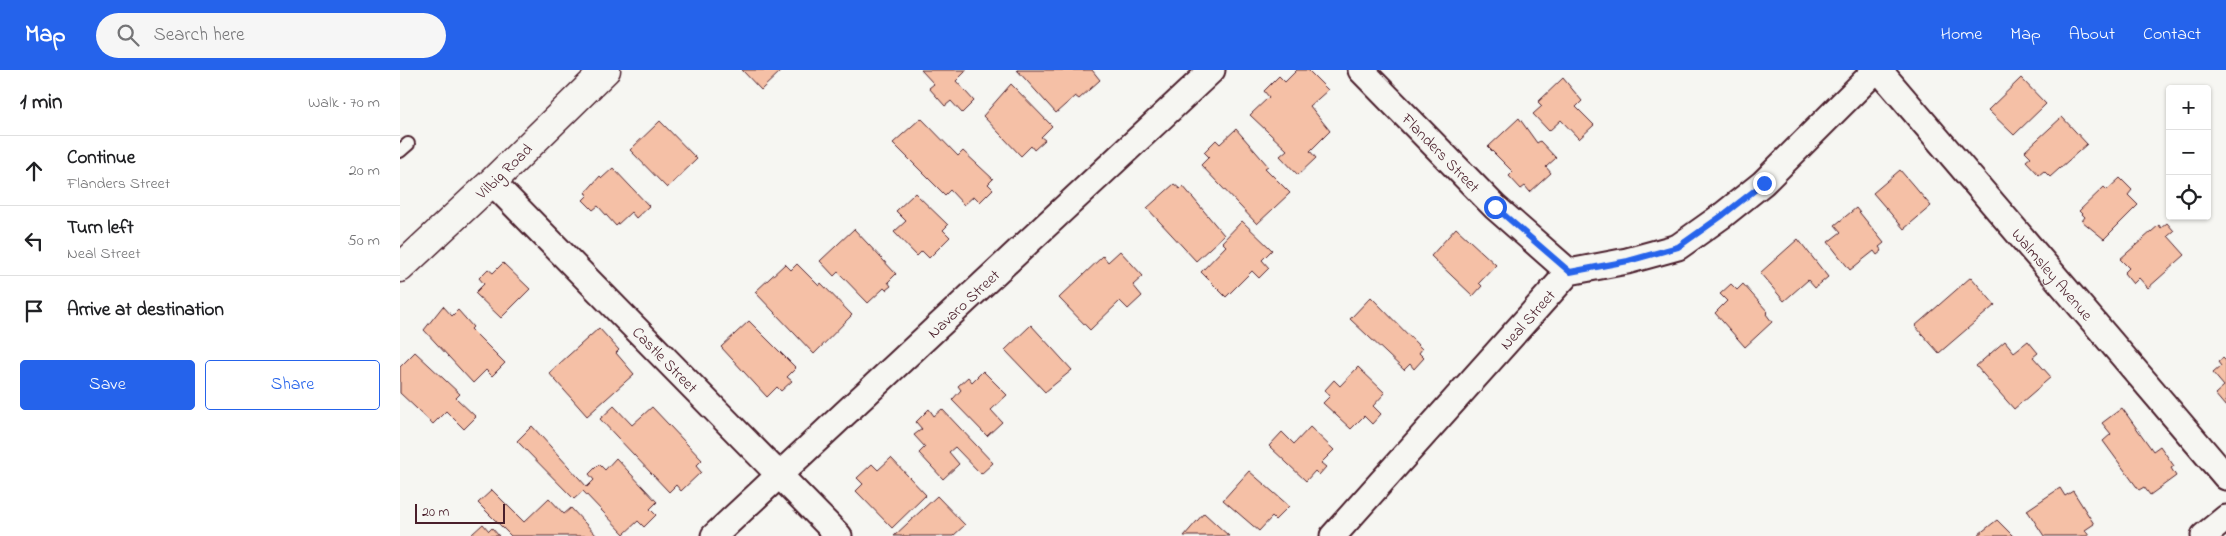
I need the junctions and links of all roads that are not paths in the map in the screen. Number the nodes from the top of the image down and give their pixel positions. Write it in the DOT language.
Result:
graph roads {
  1 [pos="606,70"];
  2 [pos="1212,70"];
  3 [pos="1361,70"];
  4 [pos="1877,70"];
  5 [pos="492,182"];
  6 [pos="400,268"];
  7 [pos="1570,272"];
  8 [pos="780,475"];
  9 [pos="2226,477"];
  10 [pos="2226,518"];
  11 [pos="714,536"];
  12 [pos="839,536"];
  13 [pos="1333,536"];
  14 [pos="2204,536"];
  1 -- 5 [label="street, Vilbig Road"];
  2 -- 8 [label="street, Navaro Street"];
  3 -- 7 [label="street, Flanders Street"];
  4 -- 7 [label="street"];
  4 -- 9 [label="street, Walmsley Avenue"];
  5 -- 6 [label="street, Vilbig Road"];
  5 -- 8 [label="street, Castle Street"];
  7 -- 13 [label="street, Neal Street"];
  8 -- 11 [label="street, Navaro Street"];
  8 -- 12 [label="street, Castle Street"];
  10 -- 14 [label="street"];
}
